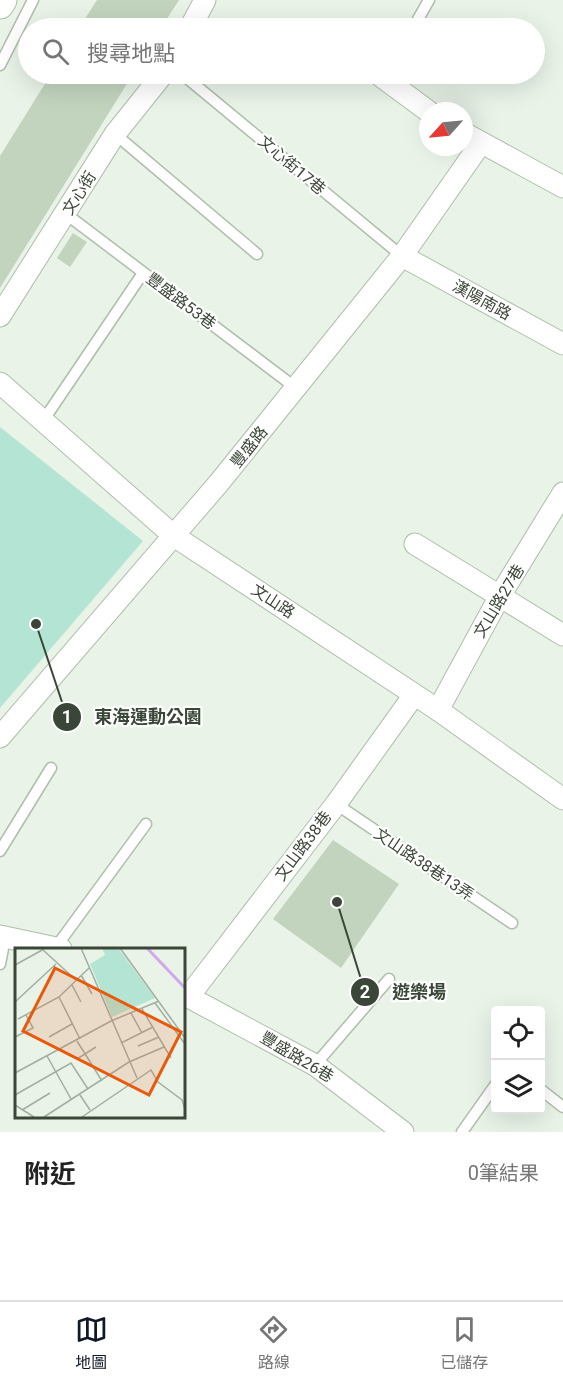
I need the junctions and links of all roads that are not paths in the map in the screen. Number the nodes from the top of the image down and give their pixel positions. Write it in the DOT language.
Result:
graph roads {
  1 [pos="3,0"];
  2 [pos="33,0"];
  3 [pos="205,0"];
  4 [pos="429,0"];
  5 [pos="0,5"];
  6 [pos="24,18"];
  7 [pos="195,18"];
  8 [pos="419,18"];
  9 [pos="18,30"];
  10 [pos="0,65"];
  11 [pos="155,84"];
  12 [pos="194,84"];
  13 [pos="392,84"];
  14 [pos="419,104"];
  15 [pos="115,134"];
  16 [pos="473,139"];
  17 [pos="461,156"];
  18 [pos="563,187"];
  19 [pos="66,214"];
  20 [pos="257,254"];
  21 [pos="402,256"];
  22 [pos="143,273"];
  23 [pos="0,316"];
  24 [pos="563,344"];
  25 [pos="0,383"];
  26 [pos="296,388"];
  27 [pos="43,421"];
  28 [pos="563,494"];
  29 [pos="174,536"];
  30 [pos="415,544"];
  31 [pos="501,594"];
  32 [pos="563,635"];
  33 [pos="414,695"];
  34 [pos="438,710"];
  35 [pos="0,737"];
  36 [pos="51,768"];
  37 [pos="563,799"];
  38 [pos="336,804"];
  39 [pos="146,824"];
  40 [pos="0,851"];
  41 [pos="512,923"];
  42 [pos="3,937"];
  43 [pos="58,948"];
  44 [pos="0,964"];
  45 [pos="389,979"];
  46 [pos="186,995"];
  47 [pos="315,1065"];
  48 [pos="491,1090"];
  49 [pos="545,1093"];
  50 [pos="563,1107"];
  51 [pos="403,1132"];
  52 [pos="462,1132"];
  1 -- 5 [label="street"];
  2 -- 6 [label="lane"];
  3 -- 7 [label="street"];
  4 -- 8 [label="lane"];
  9 -- 10 [label="lane"];
  11 -- 15 [label="street, 文心街"];
  12 -- 21 [label="lane, 文心街17巷"];
  13 -- 14 [label="street"];
  15 -- 19 [label="street, 文心街"];
  15 -- 20 [label="lane"];
  16 -- 18 [label="street"];
  17 -- 21 [label="street, 豐盛路"];
  19 -- 22 [label="lane, 豐盛路53巷"];
  19 -- 23 [label="street, 文心街"];
  21 -- 24 [label="street, 漢陽南路"];
  21 -- 26 [label="street, 豐盛路"];
  22 -- 26 [label="lane, 豐盛路53巷"];
  22 -- 27 [label="lane"];
  25 -- 27 [label="street, 文山路"];
  26 -- 29 [label="street, 豐盛路"];
  27 -- 29 [label="street, 文山路"];
  28 -- 31 [label="street, 文山路27巷"];
  29 -- 33 [label="street, 文山路"];
  29 -- 35 [label="street, 豐盛路"];
  30 -- 31 [label="street"];
  31 -- 32 [label="street"];
  31 -- 34 [label="street, 文山路27巷"];
  33 -- 34 [label="street, 文山路"];
  33 -- 38 [label="street, 文山路38巷"];
  34 -- 37 [label="street, 文山路"];
  36 -- 40 [label="lane"];
  38 -- 41 [label="lane, 文山路38巷13弄"];
  38 -- 46 [label="street, 文山路38巷"];
  39 -- 43 [label="lane"];
  42 -- 43 [label="street"];
  42 -- 44 [label="lane"];
  45 -- 47 [label="lane"];
  46 -- 47 [label="street, 豐盛路26巷"];
  47 -- 51 [label="street, 豐盛路26巷"];
  48 -- 52 [label="lane"];
  49 -- 50 [label="lane"];
}
